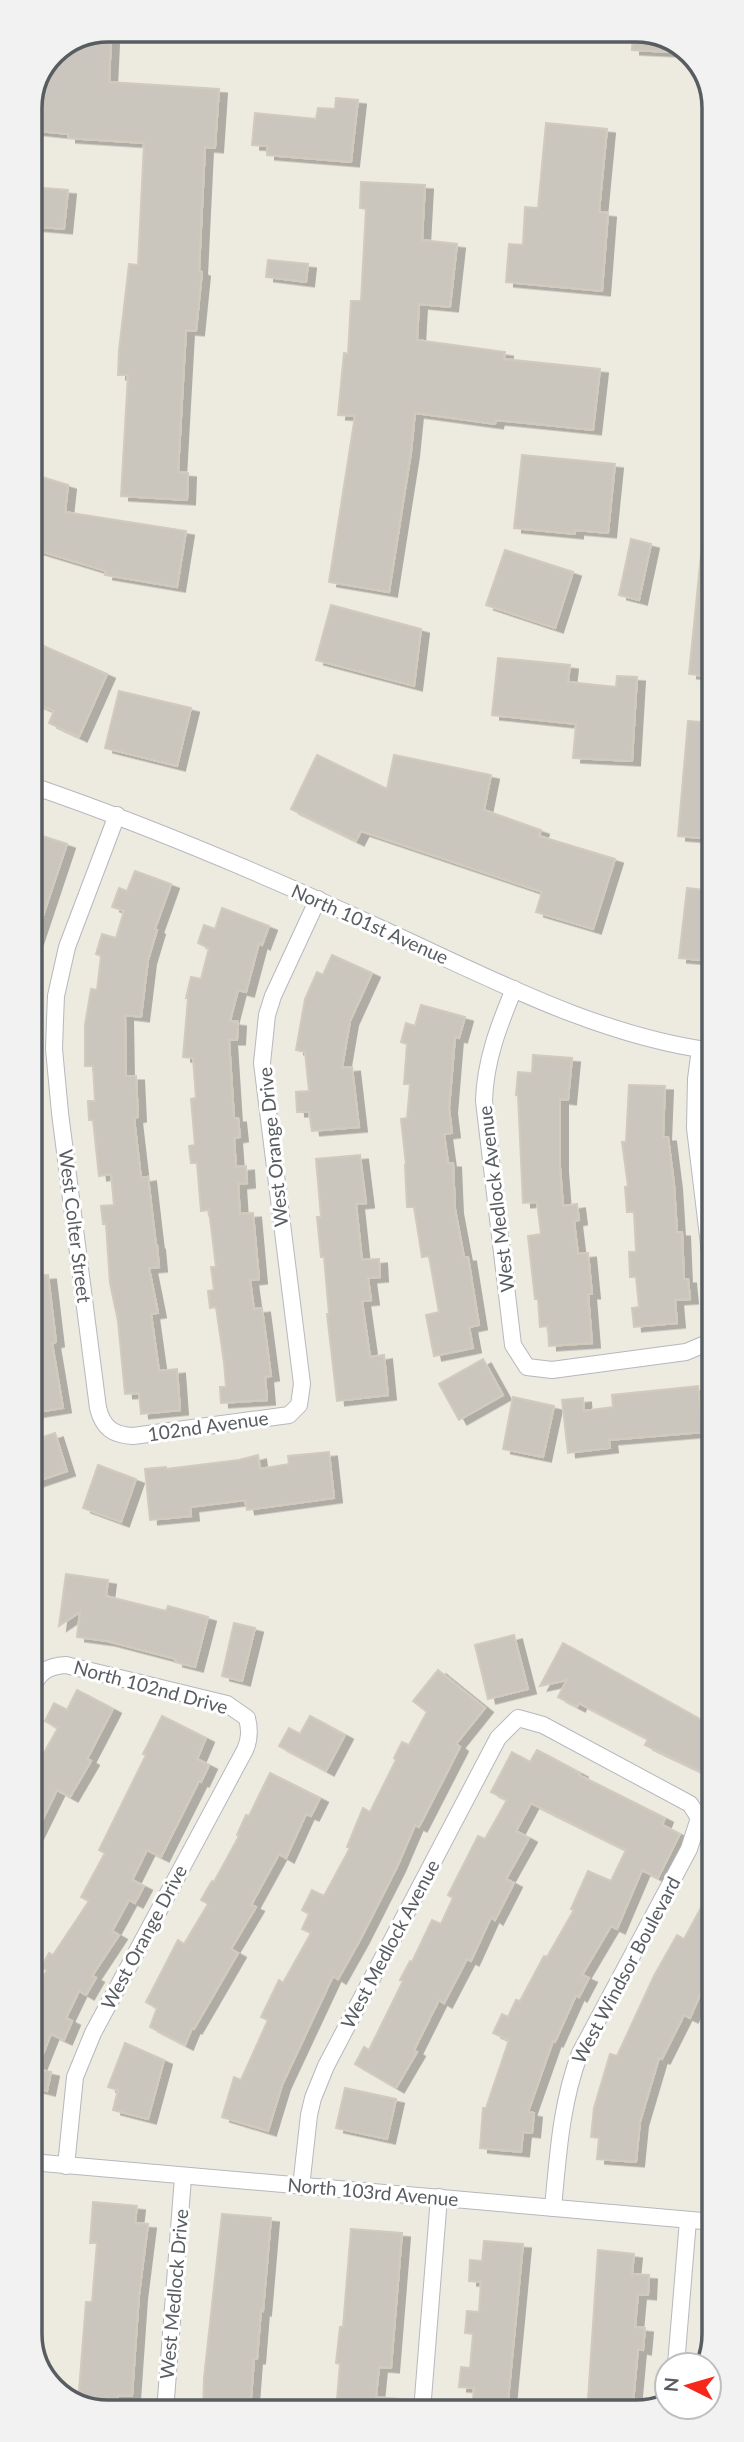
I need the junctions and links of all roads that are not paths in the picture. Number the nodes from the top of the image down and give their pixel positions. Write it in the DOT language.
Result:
graph roads {
  1 [pos="42,789"];
  2 [pos="117,815"];
  3 [pos="318,899"];
  4 [pos="514,989"];
  5 [pos="702,1049"];
  6 [pos="702,1068"];
  7 [pos="702,1186"];
  8 [pos="702,1344"];
  9 [pos="299,1405"];
  10 [pos="112,1433"];
  11 [pos="42,1671"];
  12 [pos="247,1718"];
  13 [pos="699,1818"];
  14 [pos="42,2163"];
  15 [pos="66,2166"];
  16 [pos="183,2177"];
  17 [pos="302,2187"];
  18 [pos="439,2197"];
  19 [pos="553,2208"];
  20 [pos="688,2220"];
  21 [pos="702,2221"];
  22 [pos="677,2351"];
  23 [pos="166,2400"];
  24 [pos="423,2400"];
  1 -- 2 [label="street, North 101st Avenue"];
  2 -- 3 [label="street, North 101st Avenue"];
  2 -- 10 [label="street, West Colter Street"];
  3 -- 4 [label="street, North 101st Avenue"];
  3 -- 9 [label="street, West Orange Drive"];
  4 -- 5 [label="street, North 101st Avenue"];
  4 -- 8 [label="street, West Medlock Avenue"];
  6 -- 7 [label="street"];
  9 -- 10 [label="street, 102nd Avenue"];
  11 -- 12 [label="street, North 102nd Drive"];
  12 -- 15 [label="street, West Orange Drive"];
  13 -- 17 [label="street, West Medlock Avenue"];
  13 -- 19 [label="street, West Windsor Boulevard"];
  14 -- 15 [label="street, North 103rd Avenue"];
  15 -- 16 [label="street, North 103rd Avenue"];
  16 -- 17 [label="street, North 103rd Avenue"];
  16 -- 23 [label="street, West Medlock Drive"];
  17 -- 18 [label="street, North 103rd Avenue"];
  18 -- 19 [label="street, North 103rd Avenue"];
  18 -- 24 [label="street"];
  19 -- 20 [label="street, North 103rd Avenue"];
  20 -- 21 [label="street, North 103rd Avenue"];
  20 -- 22 [label="street"];
}
